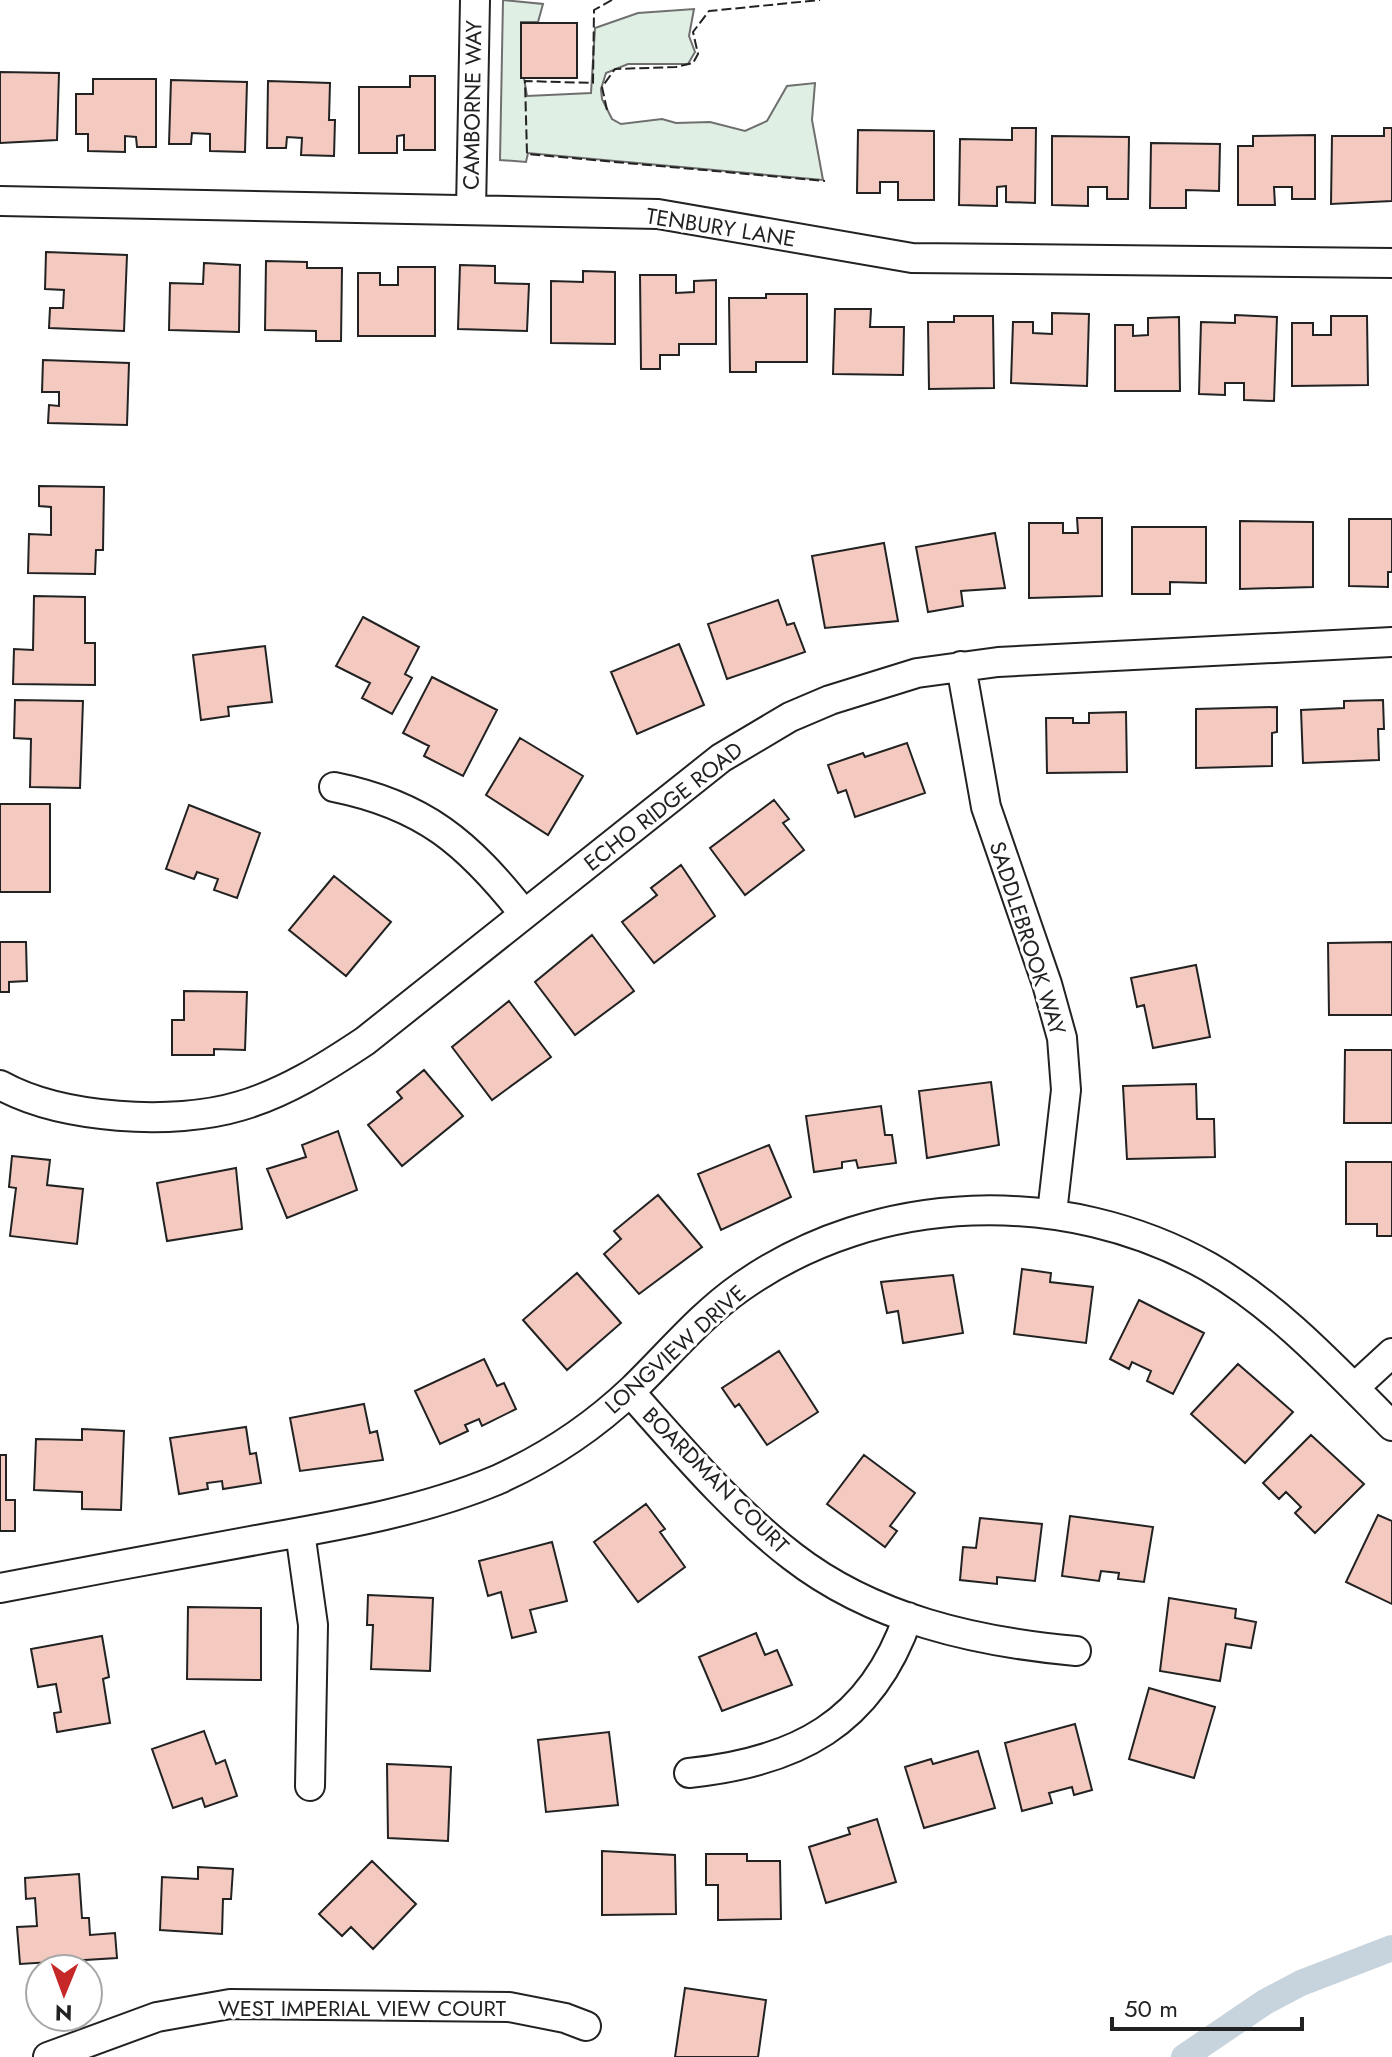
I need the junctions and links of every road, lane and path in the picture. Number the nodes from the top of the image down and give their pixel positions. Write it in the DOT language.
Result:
graph roads {
  1 [pos="475,0"];
  2 [pos="0,201"];
  3 [pos="471,210"];
  4 [pos="1392,263"];
  5 [pos="1392,642"];
  6 [pos="961,666"];
  7 [pos="334,787"];
  8 [pos="524,914"];
  9 [pos="0,1085"];
  10 [pos="1052,1213"];
  11 [pos="1392,1353"];
  12 [pos="1354,1388"];
  13 [pos="630,1392"];
  14 [pos="1392,1426"];
  15 [pos="300,1532"];
  16 [pos="0,1588"];
  17 [pos="908,1617"];
  18 [pos="1076,1651"];
  19 [pos="689,1773"];
  20 [pos="310,1786"];
  21 [pos="586,2026"];
  22 [pos="48,2057"];
  1 -- 3 [label="street, CAMBORNE WAY"];
  2 -- 3 [label="street, TENBURY LANE"];
  3 -- 4 [label="street, TENBURY LANE"];
  5 -- 6 [label="street, ECHO RIDGE ROAD"];
  6 -- 8 [label="street, ECHO RIDGE ROAD"];
  6 -- 10 [label="street, SADDLEBROOK WAY"];
  7 -- 8 [label="street"];
  8 -- 9 [label="street, ECHO RIDGE ROAD"];
  10 -- 12 [label="street, LONGVIEW DRIVE"];
  10 -- 13 [label="street, LONGVIEW DRIVE"];
  11 -- 12 [label="street"];
  12 -- 14 [label="street, LONGVIEW DRIVE"];
  13 -- 15 [label="street, LONGVIEW DRIVE"];
  13 -- 17 [label="street, BOARDMAN COURT"];
  15 -- 16 [label="street, LONGVIEW DRIVE"];
  15 -- 20 [label="street"];
  17 -- 18 [label="street, BOARDMAN COURT"];
  17 -- 19 [label="street"];
  21 -- 22 [label="street, WEST IMPERIAL VIEW COURT"];
}
